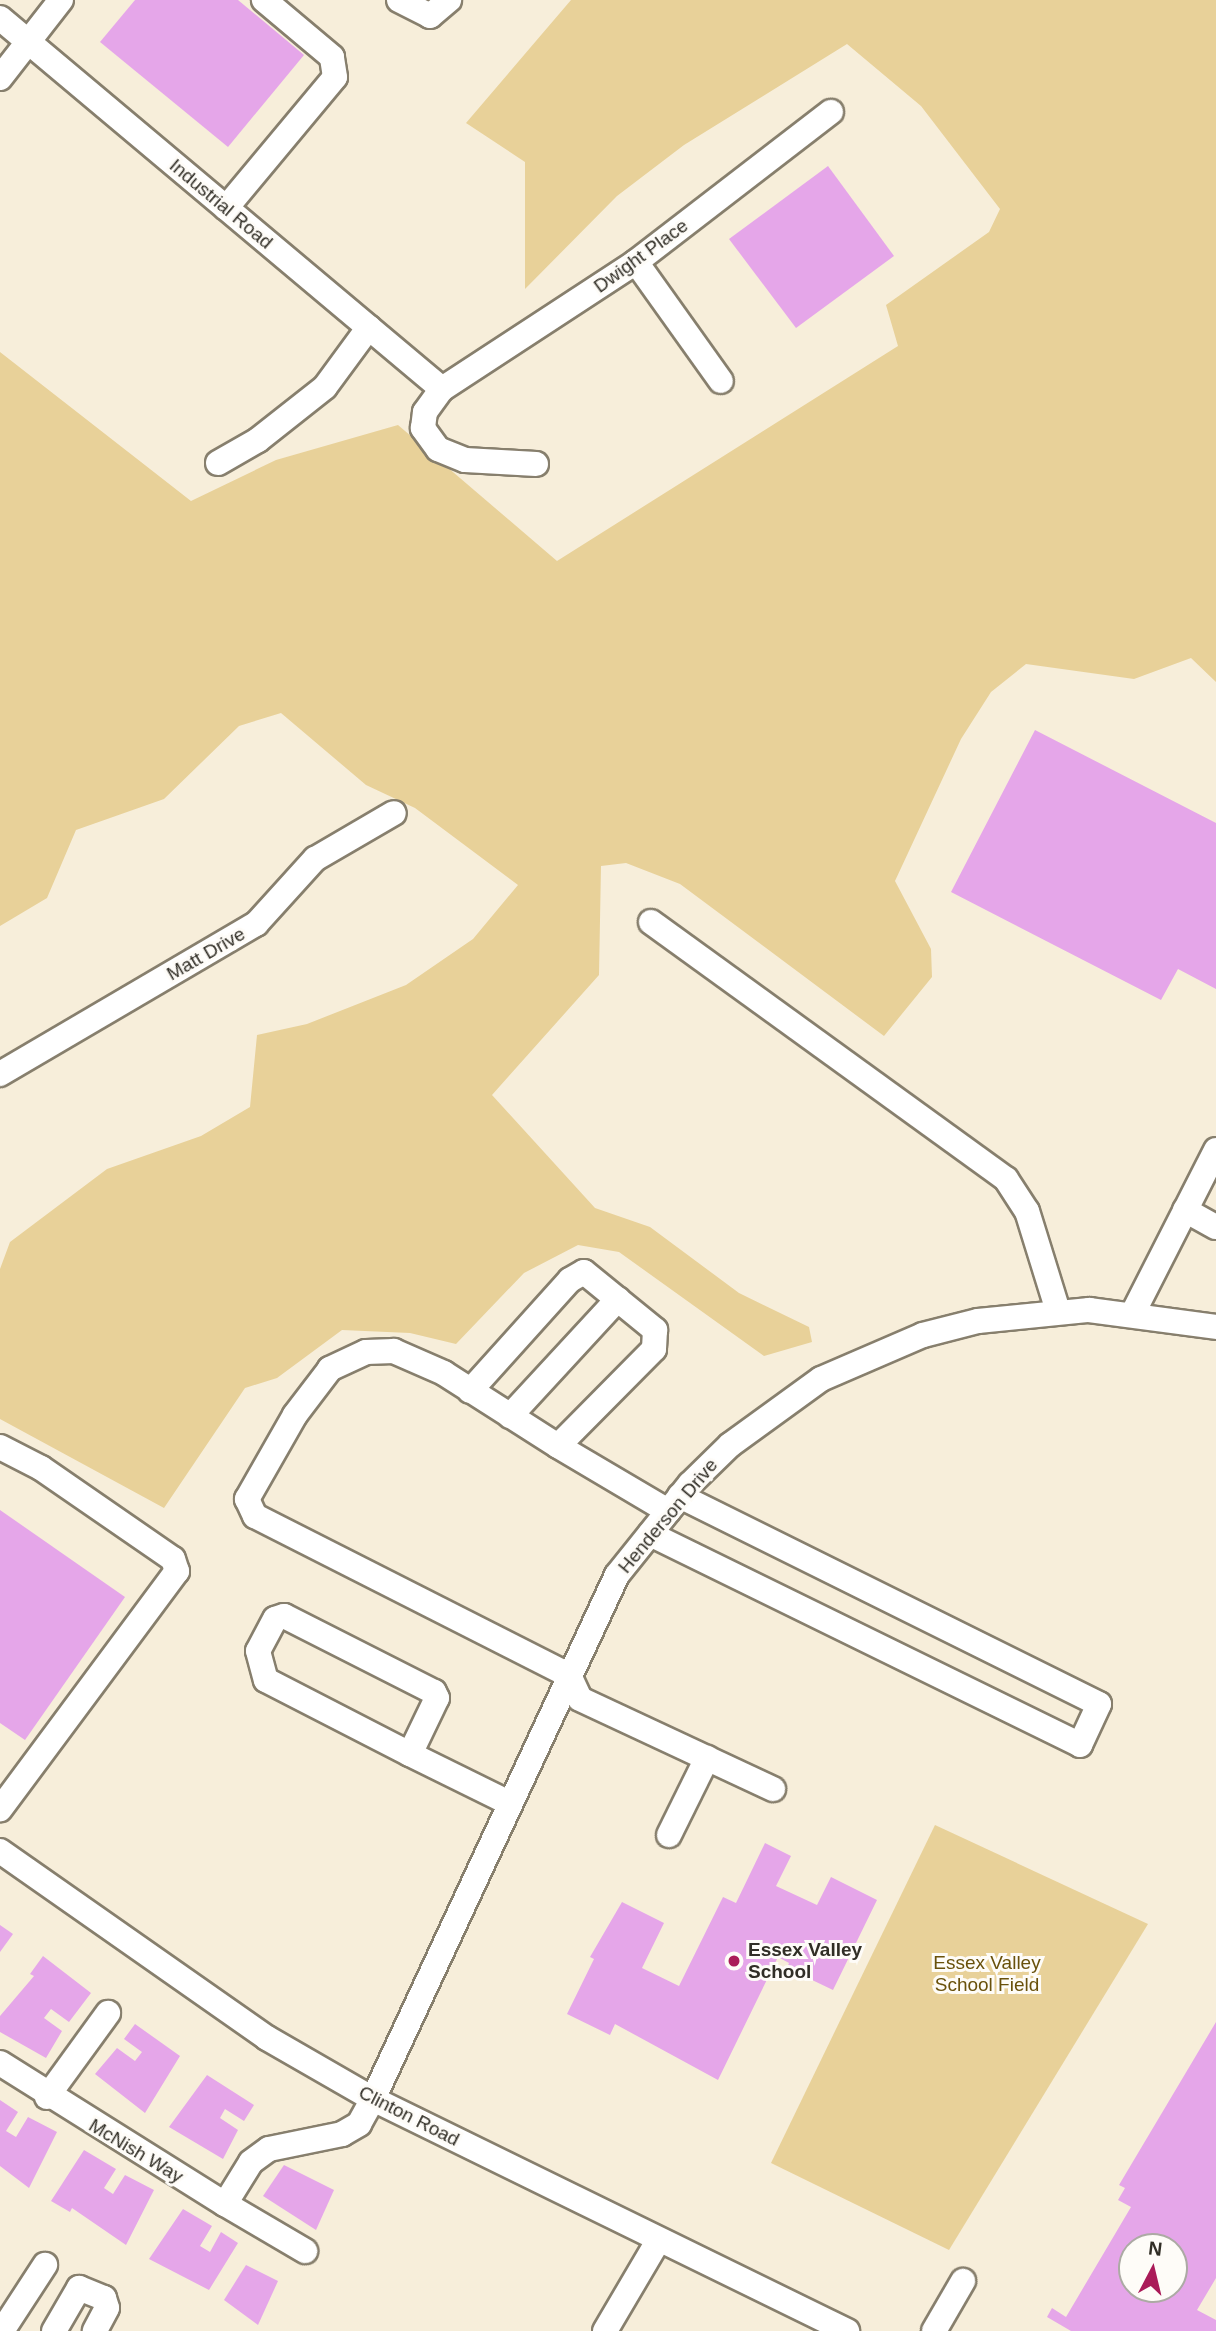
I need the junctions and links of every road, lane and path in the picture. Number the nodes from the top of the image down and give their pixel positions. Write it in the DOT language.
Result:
graph roads {
  1 [pos="61,0"];
  2 [pos="264,0"];
  3 [pos="399,0"];
  4 [pos="449,0"];
  5 [pos="0,18"];
  6 [pos="28,42"];
  7 [pos="0,78"];
  8 [pos="831,112"];
  9 [pos="226,208"];
  10 [pos="636,262"];
  11 [pos="369,327"];
  12 [pos="721,381"];
  13 [pos="442,389"];
  14 [pos="218,463"];
  15 [pos="536,464"];
  16 [pos="394,813"];
  17 [pos="651,922"];
  18 [pos="0,1074"];
  19 [pos="1216,1150"];
  20 [pos="1185,1210"];
  21 [pos="1216,1227"];
  22 [pos="618,1299"];
  23 [pos="1058,1311"];
  24 [pos="1133,1313"];
  25 [pos="1216,1327"];
  26 [pos="470,1391"];
  27 [pos="510,1416"];
  28 [pos="558,1446"];
  29 [pos="0,1447"];
  30 [pos="674,1504"];
  31 [pos="649,1534"];
  32 [pos="569,1675"];
  33 [pos="410,1754"];
  34 [pos="707,1758"];
  35 [pos="773,1789"];
  36 [pos="509,1803"];
  37 [pos="0,1809"];
  38 [pos="669,1835"];
  39 [pos="0,1851"];
  40 [pos="108,2013"];
  41 [pos="0,2063"];
  42 [pos="47,2097"];
  43 [pos="373,2099"];
  44 [pos="225,2204"];
  45 [pos="658,2241"];
  46 [pos="305,2251"];
  47 [pos="45,2265"];
  48 [pos="963,2281"];
  49 [pos="4,2318"];
  50 [pos="842,2330"];
  51 [pos="54,2331"];
  52 [pos="95,2331"];
  53 [pos="605,2331"];
  54 [pos="934,2331"];
  1 -- 6 [label="street"];
  2 -- 9 [label="street"];
  3 -- 4 [label="street"];
  5 -- 6 [label="street, Industrial Road"];
  6 -- 7 [label="street"];
  6 -- 9 [label="street, Industrial Road"];
  8 -- 10 [label="street, Dwight Place"];
  9 -- 11 [label="street, Industrial Road"];
  10 -- 12 [label="street"];
  10 -- 13 [label="street, Dwight Place"];
  11 -- 13 [label="street, Industrial Road"];
  11 -- 14 [label="street"];
  13 -- 15 [label="street"];
  16 -- 18 [label="street, Matt Drive"];
  17 -- 23 [label="street"];
  19 -- 20 [label="street"];
  20 -- 21 [label="street"];
  20 -- 24 [label="street"];
  22 -- 26 [label="street"];
  22 -- 27 [label="street"];
  22 -- 28 [label="street"];
  23 -- 24 [label="street, Henderson Drive"];
  23 -- 30 [label="street, Henderson Drive"];
  24 -- 25 [label="street, Henderson Drive"];
  26 -- 27 [label="street"];
  26 -- 32 [label="street"];
  27 -- 28 [label="street"];
  28 -- 30 [label="street"];
  29 -- 37 [label="street"];
  30 -- 31 [label="street, Henderson Drive"];
  30 -- 31 [label="street"];
  31 -- 32 [label="street, Henderson Drive"];
  32 -- 34 [label="street"];
  32 -- 36 [label="street, Henderson Drive"];
  33 -- 33 [label="street"];
  33 -- 36 [label="street"];
  34 -- 35 [label="street"];
  34 -- 38 [label="street"];
  36 -- 43 [label="street, Henderson Drive"];
  39 -- 43 [label="street, Clinton Road"];
  40 -- 42 [label="street"];
  41 -- 42 [label="street, McNish Way"];
  42 -- 44 [label="street, McNish Way"];
  43 -- 44 [label="street"];
  43 -- 45 [label="street, Clinton Road"];
  44 -- 46 [label="street, McNish Way"];
  45 -- 50 [label="street, Clinton Road"];
  45 -- 53 [label="street"];
  47 -- 49 [label="street"];
  48 -- 54 [label="street"];
  51 -- 52 [label="street"];
}
